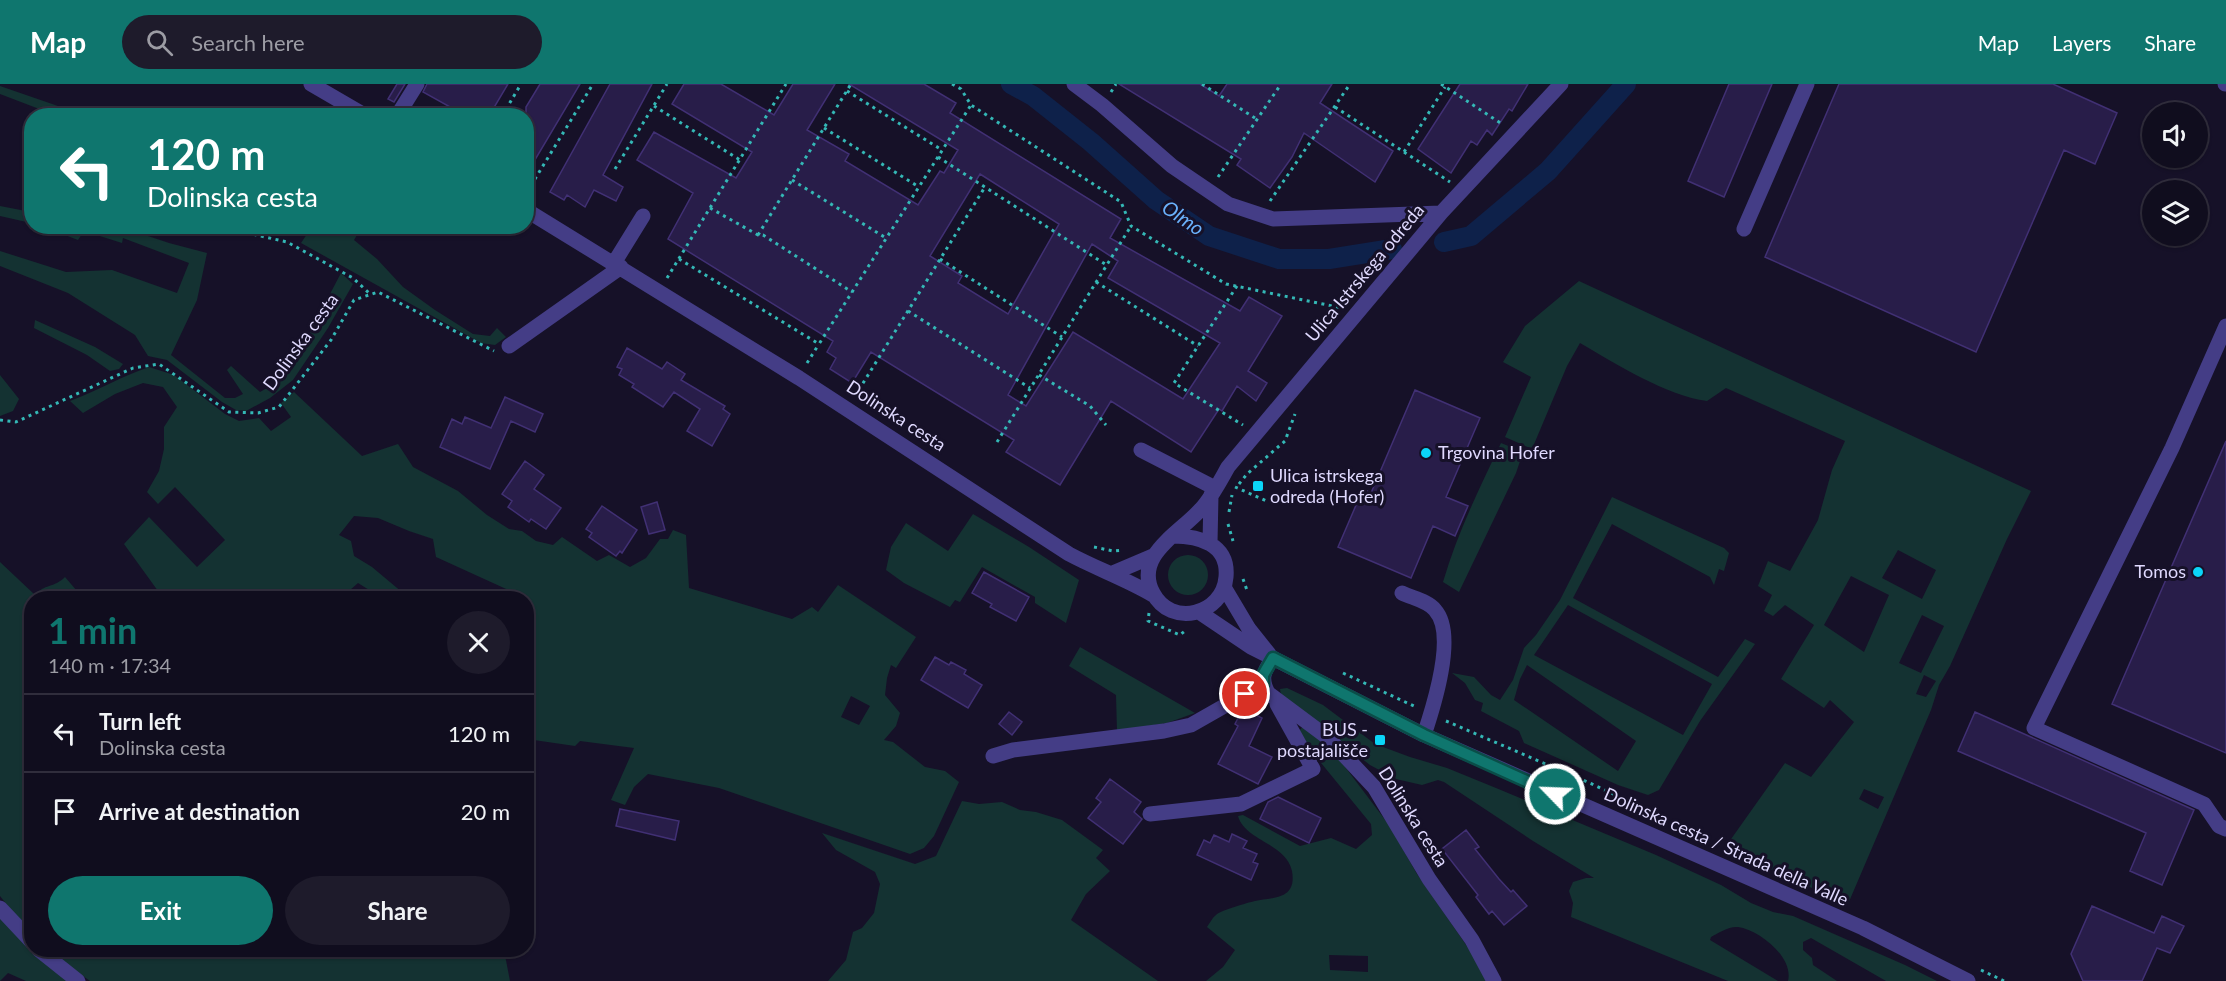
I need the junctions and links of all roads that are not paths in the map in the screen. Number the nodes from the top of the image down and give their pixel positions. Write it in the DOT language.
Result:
graph roads {
  1 [pos="311,84"];
  2 [pos="417,84"];
  3 [pos="1074,84"];
  4 [pos="1561,84"];
  5 [pos="1807,84"];
  6 [pos="352,108"];
  7 [pos="403,108"];
  8 [pos="1441,213"];
  9 [pos="534,215"];
  10 [pos="643,216"];
  11 [pos="1744,229"];
  12 [pos="617,265"];
  13 [pos="2226,326"];
  14 [pos="509,346"];
  15 [pos="1141,450"];
  16 [pos="1215,488"];
  17 [pos="1173,536"];
  18 [pos="1210,543"];
  19 [pos="1153,556"];
  20 [pos="1113,573"];
  21 [pos="1224,587"];
  22 [pos="1402,593"];
  23 [pos="1153,595"];
  24 [pos="1199,612"];
  25 [pos="1273,658"];
  26 [pos="1263,684"];
  27 [pos="1273,698"];
  28 [pos="1424,735"];
  29 [pos="993,756"];
  30 [pos="1150,813"];
  31 [pos="2226,829"];
  32 [pos="0,908"];
  33 [pos="24,934"];
  34 [pos="48,957"];
  35 [pos="78,981"];
  36 [pos="1494,981"];
  37 [pos="1968,981"];
  1 -- 6 [label="street"];
  2 -- 7 [label="street"];
  3 -- 8 [label="street"];
  4 -- 8 [label="street, Ulica Istrskega odreda"];
  5 -- 11 [label="street"];
  8 -- 16 [label="street, Ulica Istrskega odreda"];
  9 -- 12 [label="street, Dolinska cesta"];
  10 -- 12 [label="street"];
  12 -- 14 [label="street"];
  12 -- 20 [label="street, Dolinska cesta"];
  13 -- 31 [label="street"];
  15 -- 16 [label="street"];
  16 -- 17 [label="street"];
  16 -- 18 [label="street"];
  17 -- 18 [label="street"];
  17 -- 19 [label="street"];
  18 -- 21 [label="street"];
  19 -- 20 [label="street"];
  19 -- 23 [label="street"];
  20 -- 23 [label="street"];
  21 -- 24 [label="street"];
  21 -- 25 [label="street, Dolinska cesta / Strada della Valle"];
  22 -- 28 [label="street"];
  23 -- 24 [label="street"];
  24 -- 25 [label="street, Dolinska cesta / Strada della Valle"];
  25 -- 26 [label="street"];
  25 -- 28 [label="street, Dolinska cesta / Strada della Valle"];
  26 -- 27 [label="street, Dolinska cesta"];
  26 -- 29 [label="street"];
  27 -- 30 [label="street, Dolinska cesta"];
  27 -- 36 [label="street, Dolinska cesta"];
  28 -- 37 [label="street, Dolinska cesta / Strada della Valle"];
  32 -- 33 [label="street"];
  34 -- 35 [label="street"];
}
